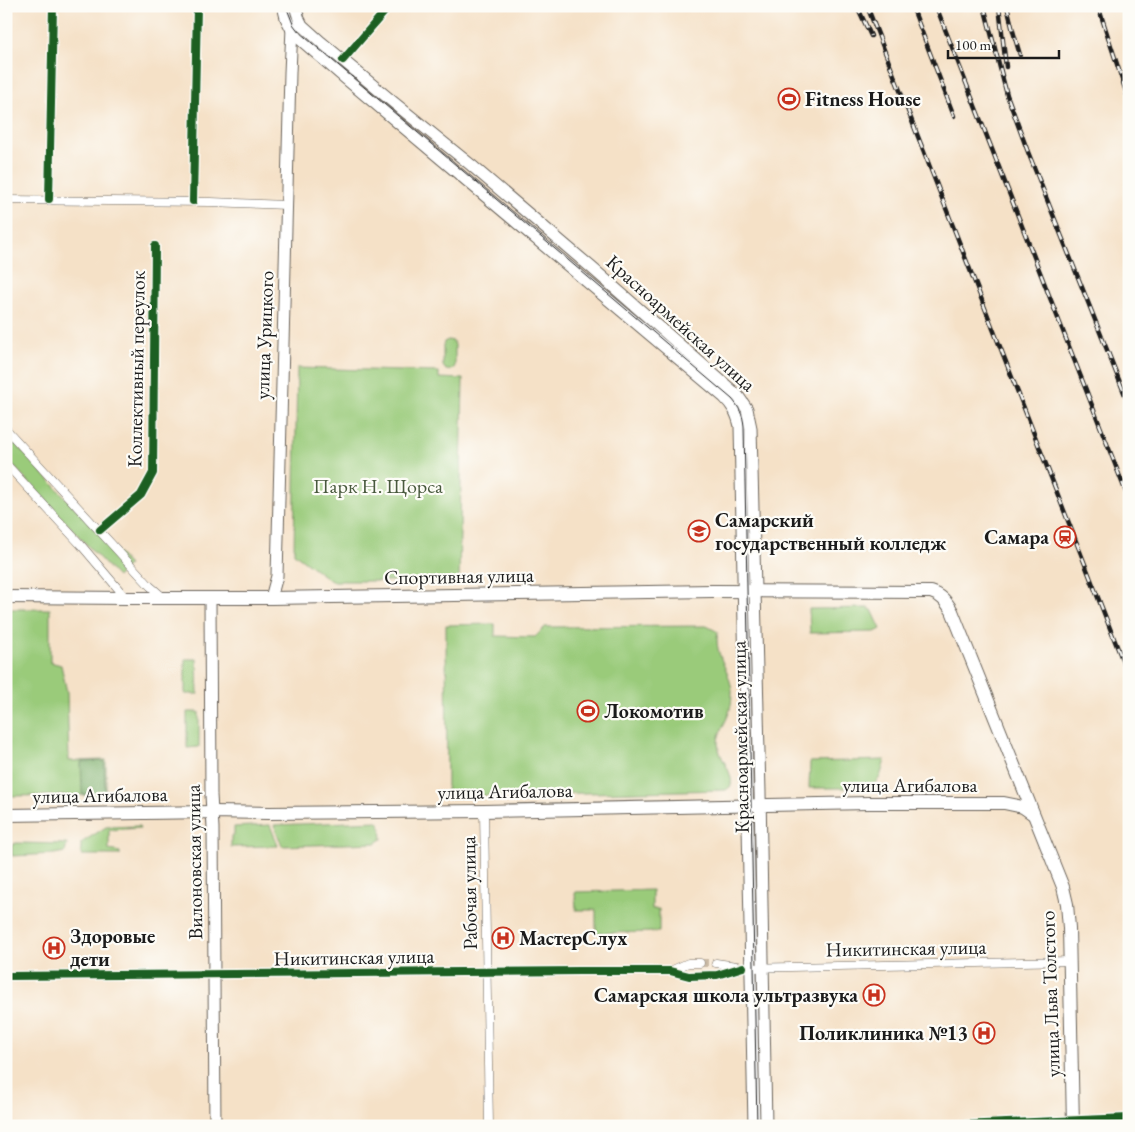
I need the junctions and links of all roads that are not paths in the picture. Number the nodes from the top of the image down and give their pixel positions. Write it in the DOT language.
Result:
graph roads {
  1 [pos="53,6"];
  2 [pos="197,6"];
  3 [pos="393,6"];
  4 [pos="290,8"];
  5 [pos="293,32"];
  6 [pos="343,60"];
  7 [pos="290,73"];
  8 [pos="49,199"];
  9 [pos="6,200"];
  10 [pos="193,202"];
  11 [pos="287,205"];
  12 [pos="154,246"];
  13 [pos="6,429"];
  14 [pos="6,464"];
  15 [pos="100,530"];
  16 [pos="749,592"];
  17 [pos="6,598"];
  18 [pos="126,598"];
  19 [pos="164,598"];
  20 [pos="210,598"];
  21 [pos="271,598"];
  22 [pos="1020,779"];
  23 [pos="1004,804"];
  24 [pos="747,805"];
  25 [pos="760,805"];
  26 [pos="484,811"];
  27 [pos="212,812"];
  28 [pos="1033,814"];
  29 [pos="6,815"];
  30 [pos="1070,960"];
  31 [pos="700,963"];
  32 [pos="716,963"];
  33 [pos="764,967"];
  34 [pos="747,968"];
  35 [pos="670,971"];
  36 [pos="486,972"];
  37 [pos="214,974"];
  38 [pos="717,975"];
  39 [pos="6,976"];
  40 [pos="700,976"];
  41 [pos="1129,1118"];
  42 [pos="1073,1123"];
  43 [pos="215,1126"];
  44 [pos="489,1126"];
  45 [pos="754,1126"];
  46 [pos="766,1126"];
  47 [pos="937,1126"];
  1 -- 8 [label="street"];
  2 -- 10 [label="street"];
  3 -- 6 [label="street"];
  4 -- 5 [label="main road"];
  4 -- 6 [label="main road, Красноармейская улица"];
  4 -- 7 [label="main road"];
  5 -- 7 [label="main road"];
  5 -- 16 [label="main road, Красноармейская улица"];
  6 -- 16 [label="main road, Красноармейская улица"];
  7 -- 11 [label="main road, улица Урицкого"];
  8 -- 9 [label="street"];
  8 -- 10 [label="street"];
  10 -- 11 [label="street"];
  11 -- 21 [label="main road, улица Урицкого"];
  12 -- 15 [label="street, Коллективный переулок"];
  13 -- 15 [label="street"];
  14 -- 18 [label="street"];
  15 -- 19 [label="street"];
  16 -- 21 [label="main road, Спортивная улица"];
  16 -- 22 [label="main road, Спортивная улица"];
  16 -- 24 [label="main road, Красноармейская улица"];
  16 -- 25 [label="main road, Красноармейская улица"];
  17 -- 18 [label="main road, Спортивная улица"];
  18 -- 19 [label="main road, Спортивная улица"];
  19 -- 20 [label="main road, Спортивная улица"];
  20 -- 21 [label="main road, Спортивная улица"];
  20 -- 27 [label="main road, Вилоновская улица"];
  22 -- 23 [label="main road"];
  22 -- 28 [label="main road, улица Льва Толстого"];
  23 -- 25 [label="main road, улица Агибалова"];
  23 -- 28 [label="main road, улица Агибалова"];
  24 -- 25 [label="main road, улица Агибалова"];
  24 -- 26 [label="main road, улица Агибалова"];
  24 -- 34 [label="main road, Красноармейская улица"];
  25 -- 33 [label="main road, Красноармейская улица"];
  26 -- 27 [label="main road, улица Агибалова"];
  26 -- 36 [label="street, Рабочая улица"];
  27 -- 29 [label="main road, улица Агибалова"];
  27 -- 37 [label="main road, Вилоновская улица"];
  28 -- 30 [label="main road, улица Льва Толстого"];
  30 -- 33 [label="street, Никитинская улица"];
  30 -- 42 [label="main road, улица Льва Толстого"];
  31 -- 35 [label="street, Никитинская улица"];
  32 -- 34 [label="street, Никитинская улица"];
  33 -- 34 [label="street, Никитинская улица"];
  33 -- 46 [label="main road, Красноармейская улица"];
  34 -- 38 [label="street, Никитинская улица"];
  34 -- 45 [label="main road, Красноармейская улица"];
  35 -- 36 [label="street, Никитинская улица"];
  35 -- 40 [label="street, Никитинская улица"];
  36 -- 37 [label="street, Никитинская улица"];
  36 -- 44 [label="street, Рабочая улица"];
  37 -- 39 [label="street, Никитинская улица"];
  37 -- 43 [label="main road, Вилоновская улица"];
  41 -- 42 [label="street"];
  42 -- 47 [label="street"];
}
